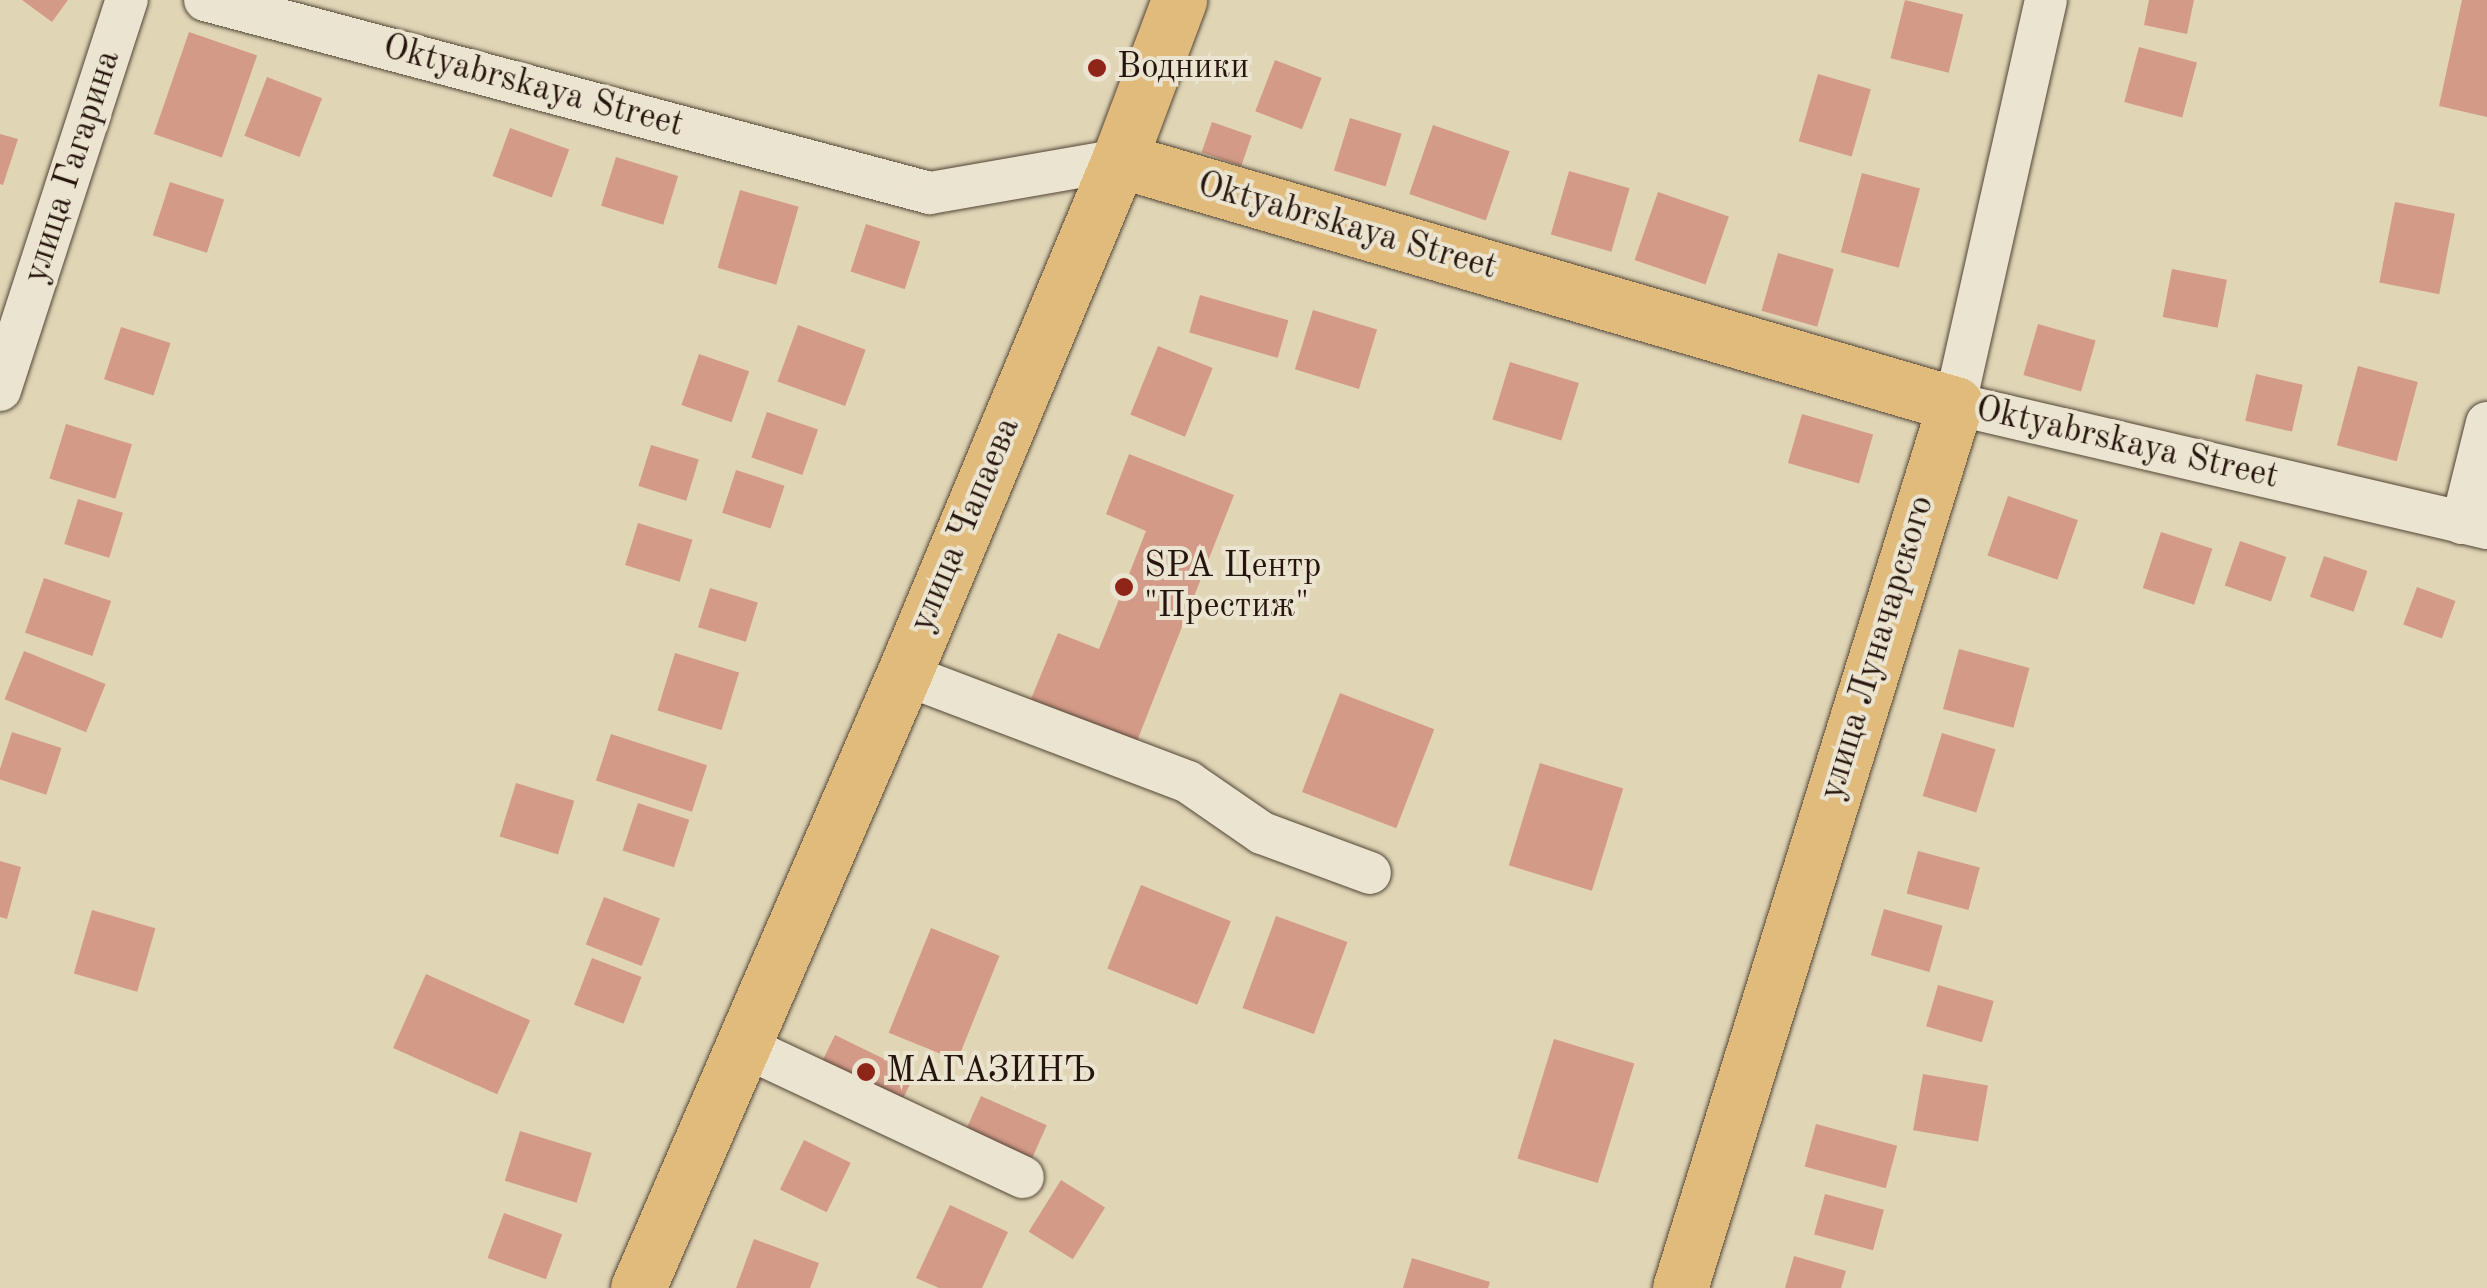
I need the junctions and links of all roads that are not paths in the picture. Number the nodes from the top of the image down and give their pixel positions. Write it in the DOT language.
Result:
graph roads {
  1 [pos="127,0"];
  2 [pos="205,0"];
  3 [pos="1179,0"];
  4 [pos="2046,0"];
  5 [pos="1119,160"];
  6 [pos="0,390"];
  7 [pos="1955,404"];
  8 [pos="2487,423"];
  9 [pos="2475,526"];
  10 [pos="904,674"];
  11 [pos="1370,874"];
  12 [pos="743,1046"];
  13 [pos="1023,1177"];
  14 [pos="638,1288"];
  15 [pos="1680,1288"];
  1 -- 6 [label="street, улица Гагарина"];
  2 -- 5 [label="street, Oktyabrskaya Street"];
  3 -- 5 [label="main road, улица Чапаева"];
  4 -- 7 [label="street, улица Луначарского"];
  5 -- 7 [label="main road, Oktyabrskaya Street"];
  5 -- 10 [label="main road, улица Чапаева"];
  7 -- 9 [label="street, Oktyabrskaya Street"];
  7 -- 15 [label="main road, улица Луначарского"];
  8 -- 9 [label="street"];
  10 -- 11 [label="street"];
  10 -- 12 [label="main road, улица Чапаева"];
  12 -- 13 [label="street"];
  12 -- 14 [label="main road, улица Чапаева"];
}
